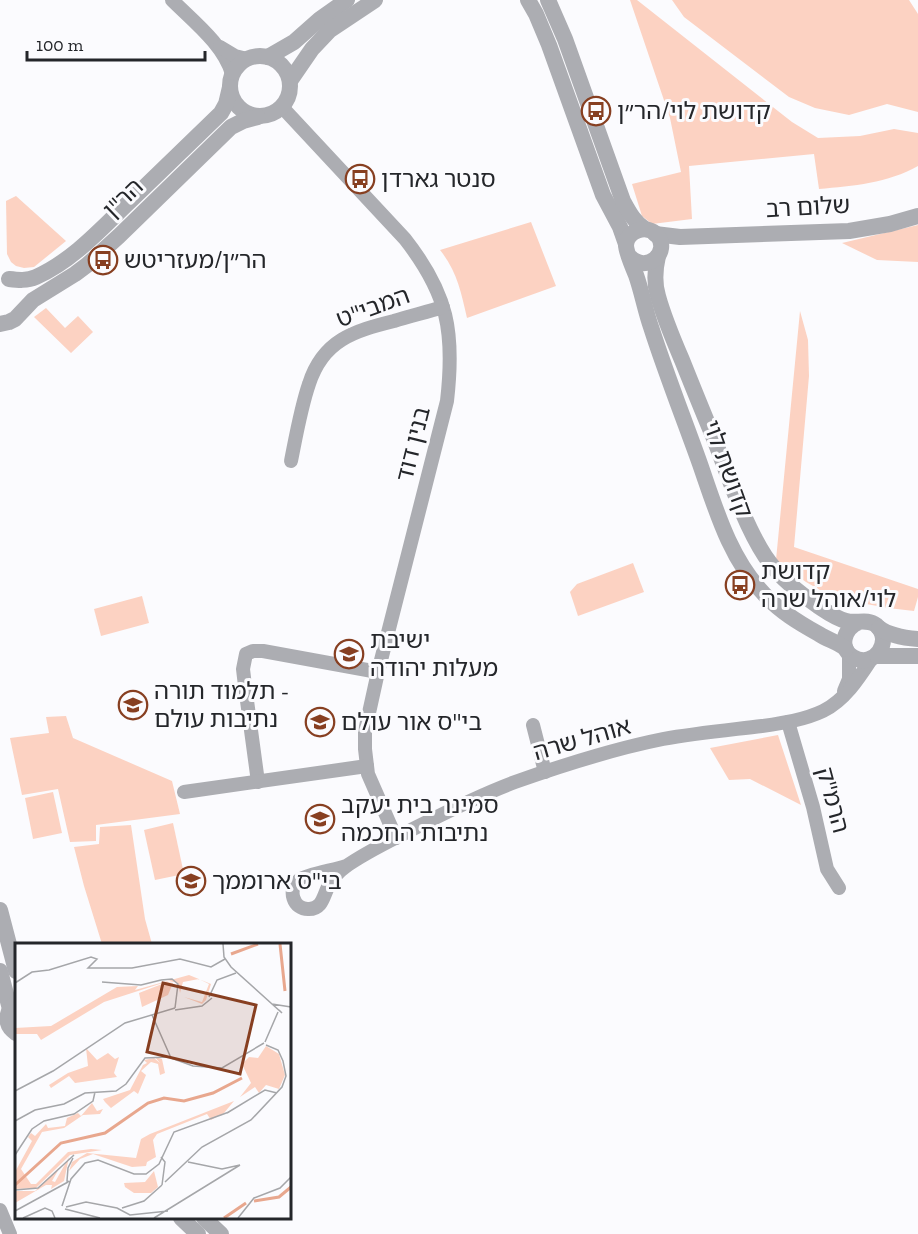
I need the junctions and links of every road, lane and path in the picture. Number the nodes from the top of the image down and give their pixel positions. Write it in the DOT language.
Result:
graph roads {
  1 [pos="172,0"];
  2 [pos="346,0"];
  3 [pos="375,0"];
  4 [pos="528,0"];
  5 [pos="548,0"];
  6 [pos="216,44"];
  7 [pos="268,57"];
  8 [pos="247,59"];
  9 [pos="231,80"];
  10 [pos="290,81"];
  11 [pos="282,107"];
  12 [pos="258,117"];
  13 [pos="918,216"];
  14 [pos="650,231"];
  15 [pos="699,236"];
  16 [pos="628,250"];
  17 [pos="659,254"];
  18 [pos="3,276"];
  19 [pos="443,307"];
  20 [pos="20,314"];
  21 [pos="1,324"];
  22 [pos="291,461"];
  23 [pos="859,622"];
  24 [pos="879,628"];
  25 [pos="918,639"];
  26 [pos="848,652"];
  27 [pos="918,656"];
  28 [pos="874,657"];
  29 [pos="378,672"];
  30 [pos="842,696"];
  31 [pos="788,722"];
  32 [pos="533,725"];
  33 [pos="367,766"];
  34 [pos="545,772"];
  35 [pos="258,782"];
  36 [pos="184,792"];
  37 [pos="396,838"];
  38 [pos="346,866"];
  39 [pos="839,888"];
  40 [pos="0,910"];
  41 [pos="15,967"];
  42 [pos="0,971"];
  43 [pos="9,1020"];
  44 [pos="182,1219"];
  45 [pos="205,1219"];
  46 [pos="198,1234"];
  47 [pos="221,1234"];
  1 -- 6 [label="street"];
  2 -- 7 [label="street"];
  3 -- 10 [label="street"];
  4 -- 16 [label="street, קדושת לוי"];
  5 -- 14 [label="street"];
  6 -- 8 [label="street"];
  6 -- 9 [label="street"];
  7 -- 8 [label="street"];
  7 -- 10 [label="street"];
  8 -- 9 [label="street"];
  9 -- 12 [label="street"];
  9 -- 18 [label="street, הר\"ן"];
  10 -- 11 [label="street"];
  11 -- 12 [label="street"];
  11 -- 19 [label="street, בנין דוד"];
  12 -- 20 [label="street, הר\"ן"];
  13 -- 15 [label="street, שלום רב"];
  14 -- 15 [label="street, שלום רב"];
  14 -- 16 [label="street"];
  14 -- 17 [label="street"];
  15 -- 17 [label="street, שלום רב"];
  16 -- 17 [label="street"];
  16 -- 26 [label="street, קדושת לוי"];
  17 -- 23 [label="street, קדושת לוי"];
  18 -- 20 [label="street"];
  19 -- 22 [label="street, המבי\"ט"];
  19 -- 29 [label="street, בנין דוד"];
  20 -- 21 [label="street, הר\"ן"];
  23 -- 24 [label="street"];
  23 -- 26 [label="street"];
  24 -- 25 [label="street"];
  24 -- 28 [label="street"];
  26 -- 28 [label="street"];
  26 -- 30 [label="street"];
  27 -- 28 [label="street"];
  28 -- 30 [label="street, אוהל שרה"];
  29 -- 33 [label="street, בנין דוד"];
  29 -- 35 [label="street"];
  30 -- 31 [label="street, אוהל שרה"];
  31 -- 34 [label="street, אוהל שרה"];
  31 -- 39 [label="street, הרמ\"ק"];
  32 -- 34 [label="street"];
  33 -- 35 [label="street"];
  33 -- 37 [label="street, בנין דוד"];
  34 -- 37 [label="street, אוהל שרה"];
  35 -- 36 [label="street"];
  37 -- 38 [label="street, אוהל שרה"];
  40 -- 41 [label="street"];
  42 -- 43 [label="street"];
  44 -- 46 [label="street"];
  45 -- 47 [label="street"];
}
